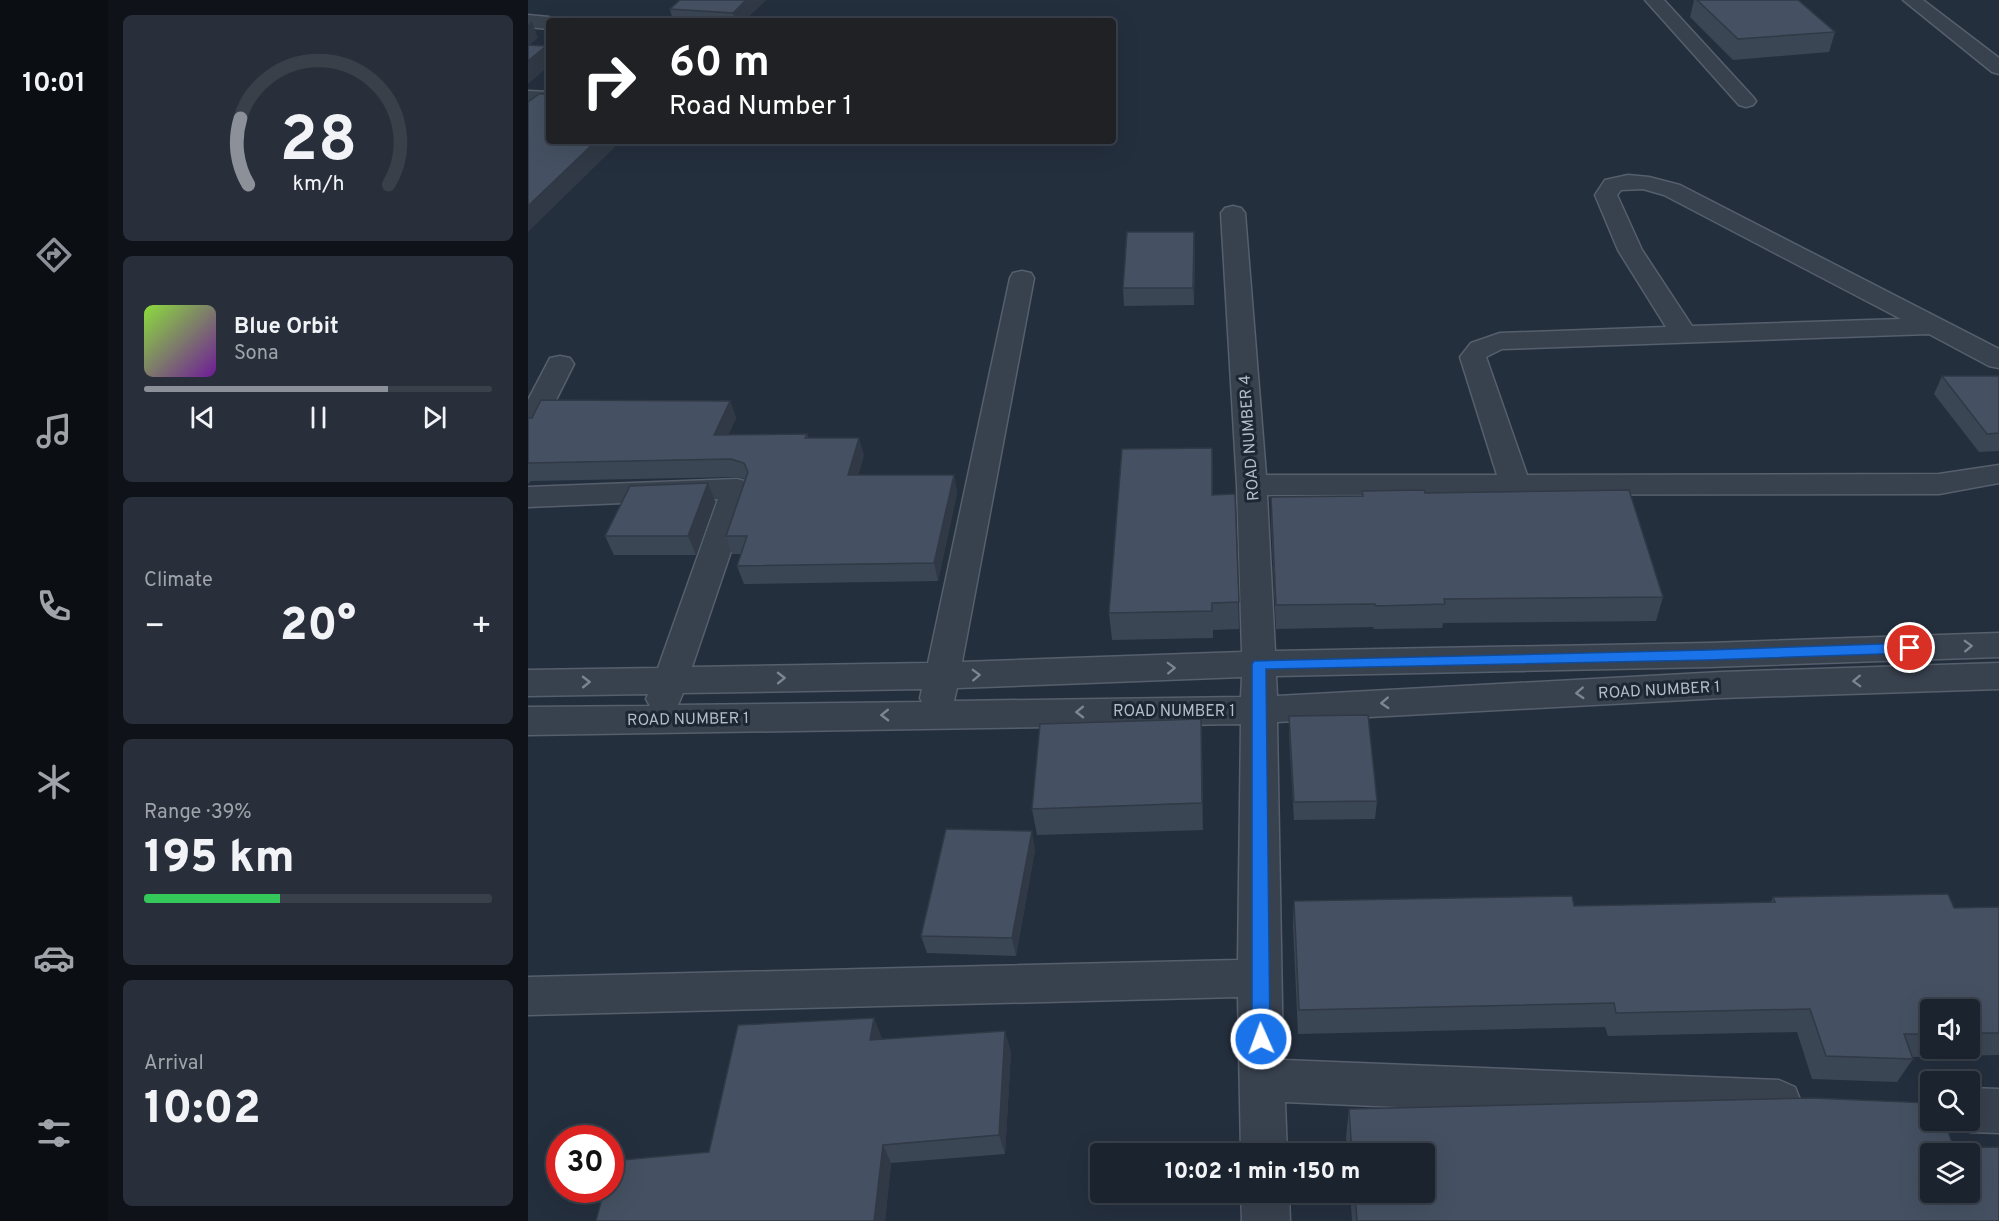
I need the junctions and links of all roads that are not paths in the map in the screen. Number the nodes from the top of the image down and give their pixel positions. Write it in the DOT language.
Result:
graph roads {
  1 [pos="1654,0"];
  2 [pos="1912,0"];
  3 [pos="528,21"];
  4 [pos="546,23"];
  5 [pos="1999,68"];
  6 [pos="543,97"];
  7 [pos="1746,100"];
  8 [pos="528,112"];
  9 [pos="1233,213"];
  10 [pos="1022,278"];
  11 [pos="1934,326"];
  12 [pos="1684,335"];
  13 [pos="1999,360"];
  14 [pos="560,364"];
  15 [pos="528,428"];
  16 [pos="1999,474"];
  17 [pos="1515,484"];
  18 [pos="1252,485"];
  19 [pos="528,497"];
  20 [pos="1999,645"];
  21 [pos="1259,664"];
  22 [pos="942,676"];
  23 [pos="1999,676"];
  24 [pos="671,680"];
  25 [pos="528,683"];
  26 [pos="1259,710"];
  27 [pos="935,715"];
  28 [pos="658,718"];
  29 [pos="528,721"];
  30 [pos="1259,978"];
  31 [pos="528,996"];
  32 [pos="1262,1080"];
  33 [pos="1823,1104"];
  34 [pos="1980,1110"];
  35 [pos="1999,1111"];
  36 [pos="1264,1143"];
  37 [pos="1265,1203"];
  38 [pos="1266,1221"];
  1 -- 7 [label="street"];
  2 -- 5 [label="street"];
  3 -- 4 [label="street"];
  6 -- 8 [label="street"];
  9 -- 18 [label="street, ROAD NUMBER 4"];
  10 -- 22 [label="street"];
  11 -- 12 [label="street"];
  11 -- 12 [label="street"];
  11 -- 13 [label="street"];
  12 -- 17 [label="street"];
  14 -- 15 [label="street"];
  16 -- 17 [label="street"];
  17 -- 18 [label="street"];
  18 -- 21 [label="street, ROAD NUMBER 4"];
  19 -- 24 [label="street"];
  21 -- 20 [label="street, ROAD NUMBER 1, one-way"];
  22 -- 21 [label="street, ROAD NUMBER 1, one-way"];
  21 -- 26 [label="street, ROAD NUMBER 4"];
  24 -- 22 [label="street, ROAD NUMBER 1, one-way"];
  22 -- 27 [label="street"];
  23 -- 26 [label="street, ROAD NUMBER 1, one-way"];
  25 -- 24 [label="street, ROAD NUMBER 1, one-way"];
  24 -- 28 [label="street"];
  26 -- 27 [label="street, ROAD NUMBER 1, one-way"];
  26 -- 30 [label="street, ROAD NUMBER 4"];
  27 -- 28 [label="street, ROAD NUMBER 1, one-way"];
  28 -- 29 [label="street, ROAD NUMBER 1"];
  30 -- 31 [label="street"];
  30 -- 32 [label="street, ROAD NUMBER 4"];
  32 -- 33 [label="street"];
  32 -- 36 [label="street, ROAD NUMBER 4"];
  34 -- 35 [label="street"];
  37 -- 38 [label="street"];
}
